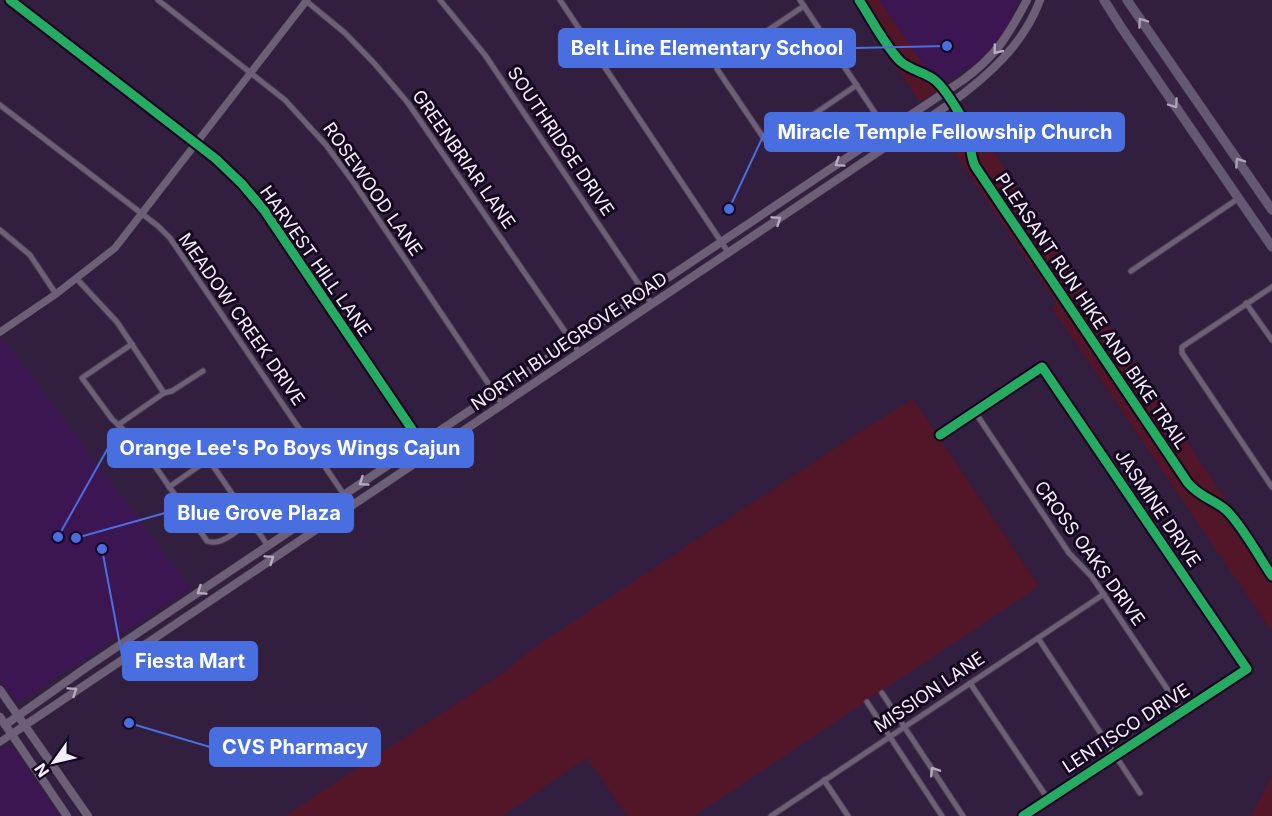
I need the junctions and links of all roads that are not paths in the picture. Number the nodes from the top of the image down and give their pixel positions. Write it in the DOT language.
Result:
graph roads {
  1 [pos="10,0"];
  2 [pos="158,0"];
  3 [pos="306,0"];
  4 [pos="440,0"];
  5 [pos="561,0"];
  6 [pos="800,0"];
  7 [pos="1027,0"];
  8 [pos="1041,0"];
  9 [pos="1104,0"];
  10 [pos="1127,0"];
  11 [pos="804,6"];
  12 [pos="1020,13"];
  13 [pos="1031,20"];
  14 [pos="1157,44"];
  15 [pos="1141,56"];
  16 [pos="250,72"];
  17 [pos="857,85"];
  18 [pos="0,105"];
  19 [pos="887,131"];
  20 [pos="195,144"];
  21 [pos="1239,198"];
  22 [pos="1272,210"];
  23 [pos="140,214"];
  24 [pos="0,230"];
  25 [pos="722,242"];
  26 [pos="1272,247"];
  27 [pos="728,252"];
  28 [pos="1131,271"];
  29 [pos="76,278"];
  30 [pos="1272,286"];
  31 [pos="56,294"];
  32 [pos="645,294"];
  33 [pos="1246,303"];
  34 [pos="652,304"];
  35 [pos="0,332"];
  36 [pos="1272,340"];
  37 [pos="572,342"];
  38 [pos="132,344"];
  39 [pos="579,352"];
  40 [pos="203,371"];
  41 [pos="164,393"];
  42 [pos="495,394"];
  43 [pos="502,404"];
  44 [pos="975,412"];
  45 [pos="118,425"];
  46 [pos="245,434"];
  47 [pos="940,435"];
  48 [pos="421,444"];
  49 [pos="428,453"];
  50 [pos="209,460"];
  51 [pos="170,487"];
  52 [pos="1272,487"];
  53 [pos="344,495"];
  54 [pos="351,505"];
  55 [pos="250,521"];
  56 [pos="268,546"];
  57 [pos="1104,594"];
  58 [pos="1038,638"];
  59 [pos="126,641"];
  60 [pos="134,651"];
  61 [pos="100,659"];
  62 [pos="106,669"];
  63 [pos="1247,669"];
  64 [pos="970,682"];
  65 [pos="0,690"];
  66 [pos="882,693"];
  67 [pos="867,702"];
  68 [pos="1182,711"];
  69 [pos="18,715"];
  70 [pos="2,724"];
  71 [pos="24,724"];
  72 [pos="904,726"];
  73 [pos="12,734"];
  74 [pos="889,736"];
  75 [pos="0,742"];
  76 [pos="1115,755"];
  77 [pos="824,780"];
  78 [pos="1140,793"];
  79 [pos="1048,800"];
  80 [pos="67,816"];
  81 [pos="88,816"];
  82 [pos="771,816"];
  83 [pos="848,816"];
  84 [pos="942,816"];
  85 [pos="963,816"];
  86 [pos="1023,816"];
  1 -- 20 [label="street, HARVEST HILL LANE"];
  2 -- 16 [label="street, ROSEWOOD LANE"];
  3 -- 16 [label="street"];
  3 -- 37 [label="street, GREENBRIAR LANE"];
  4 -- 32 [label="street, SOUTHRIDGE DRIVE"];
  5 -- 25 [label="street"];
  6 -- 11 [label="street"];
  7 -- 12 [label="main road, NORTH BLUEGROVE ROAD"];
  8 -- 13 [label="main road, NORTH BLUEGROVE ROAD"];
  9 -- 15 [label="main road"];
  14 -- 10 [label="main road, one-way"];
  11 -- 17 [label="street"];
  11 -- 17 [label="street"];
  12 -- 13 [label="main road"];
  12 -- 19 [label="main road, NORTH BLUEGROVE ROAD, one-way"];
  27 -- 13 [label="main road, NORTH BLUEGROVE ROAD, one-way"];
  14 -- 15 [label="main road"];
  22 -- 14 [label="main road, one-way"];
  15 -- 21 [label="main road, one-way"];
  16 -- 20 [label="street"];
  16 -- 42 [label="street, ROSEWOOD LANE"];
  17 -- 19 [label="street"];
  18 -- 23 [label="street, MEADOW CREEK DRIVE"];
  19 -- 25 [label="main road, NORTH BLUEGROVE ROAD, one-way"];
  20 -- 23 [label="street"];
  20 -- 48 [label="street, HARVEST HILL LANE"];
  21 -- 26 [label="main road"];
  21 -- 28 [label="street"];
  23 -- 29 [label="street"];
  23 -- 53 [label="street, MEADOW CREEK DRIVE"];
  24 -- 31 [label="street"];
  25 -- 27 [label="street"];
  25 -- 32 [label="main road, NORTH BLUEGROVE ROAD"];
  27 -- 34 [label="main road, NORTH BLUEGROVE ROAD"];
  29 -- 31 [label="street"];
  29 -- 38 [label="street"];
  30 -- 33 [label="street"];
  31 -- 35 [label="street"];
  32 -- 34 [label="street, SOUTHRIDGE DRIVE"];
  32 -- 37 [label="main road, NORTH BLUEGROVE ROAD"];
  33 -- 36 [label="street"];
  33 -- 52 [label="street"];
  34 -- 39 [label="main road, NORTH BLUEGROVE ROAD"];
  37 -- 39 [label="street, GREENBRIAR LANE"];
  37 -- 42 [label="main road, NORTH BLUEGROVE ROAD"];
  38 -- 41 [label="street"];
  38 -- 45 [label="street"];
  39 -- 43 [label="main road, NORTH BLUEGROVE ROAD"];
  40 -- 41 [label="street"];
  41 -- 45 [label="street"];
  42 -- 43 [label="street, ROSEWOOD LANE"];
  42 -- 48 [label="main road, NORTH BLUEGROVE ROAD"];
  43 -- 49 [label="main road, NORTH BLUEGROVE ROAD"];
  44 -- 47 [label="street"];
  44 -- 57 [label="street, CROSS OAKS DRIVE"];
  44 -- 63 [label="street, JASMINE DRIVE"];
  45 -- 51 [label="street"];
  46 -- 50 [label="street"];
  48 -- 49 [label="street, HARVEST HILL LANE"];
  48 -- 53 [label="main road, NORTH BLUEGROVE ROAD, one-way"];
  49 -- 54 [label="main road, NORTH BLUEGROVE ROAD"];
  50 -- 51 [label="street"];
  50 -- 55 [label="street"];
  51 -- 55 [label="street"];
  53 -- 54 [label="street, MEADOW CREEK DRIVE"];
  53 -- 56 [label="main road, NORTH BLUEGROVE ROAD"];
  60 -- 54 [label="main road, NORTH BLUEGROVE ROAD, one-way"];
  55 -- 56 [label="street"];
  56 -- 59 [label="main road, NORTH BLUEGROVE ROAD, one-way"];
  57 -- 58 [label="street, MISSION LANE"];
  57 -- 68 [label="street, CROSS OAKS DRIVE"];
  58 -- 64 [label="street, MISSION LANE"];
  58 -- 76 [label="street"];
  59 -- 60 [label="main road"];
  59 -- 61 [label="main road, NORTH BLUEGROVE ROAD"];
  60 -- 62 [label="main road, NORTH BLUEGROVE ROAD"];
  61 -- 62 [label="main road"];
  61 -- 69 [label="main road, NORTH BLUEGROVE ROAD"];
  71 -- 62 [label="main road, NORTH BLUEGROVE ROAD, one-way"];
  63 -- 68 [label="street, LENTISCO DRIVE"];
  64 -- 72 [label="street, MISSION LANE"];
  64 -- 79 [label="street"];
  65 -- 69 [label="main road"];
  66 -- 72 [label="street"];
  67 -- 74 [label="street"];
  68 -- 76 [label="street, LENTISCO DRIVE"];
  69 -- 70 [label="main road, NORTH BLUEGROVE ROAD"];
  69 -- 71 [label="main road"];
  70 -- 73 [label="main road"];
  71 -- 73 [label="main road, NORTH BLUEGROVE ROAD"];
  71 -- 81 [label="main road"];
  72 -- 74 [label="street, MISSION LANE"];
  85 -- 72 [label="street, one-way"];
  73 -- 75 [label="street, NORTH BLUEGROVE ROAD"];
  73 -- 80 [label="main road"];
  74 -- 77 [label="street, MISSION LANE"];
  74 -- 84 [label="street"];
  76 -- 78 [label="street"];
  76 -- 79 [label="street, LENTISCO DRIVE"];
  77 -- 82 [label="street, MISSION LANE"];
  77 -- 83 [label="street"];
  79 -- 86 [label="street, LENTISCO DRIVE"];
}
